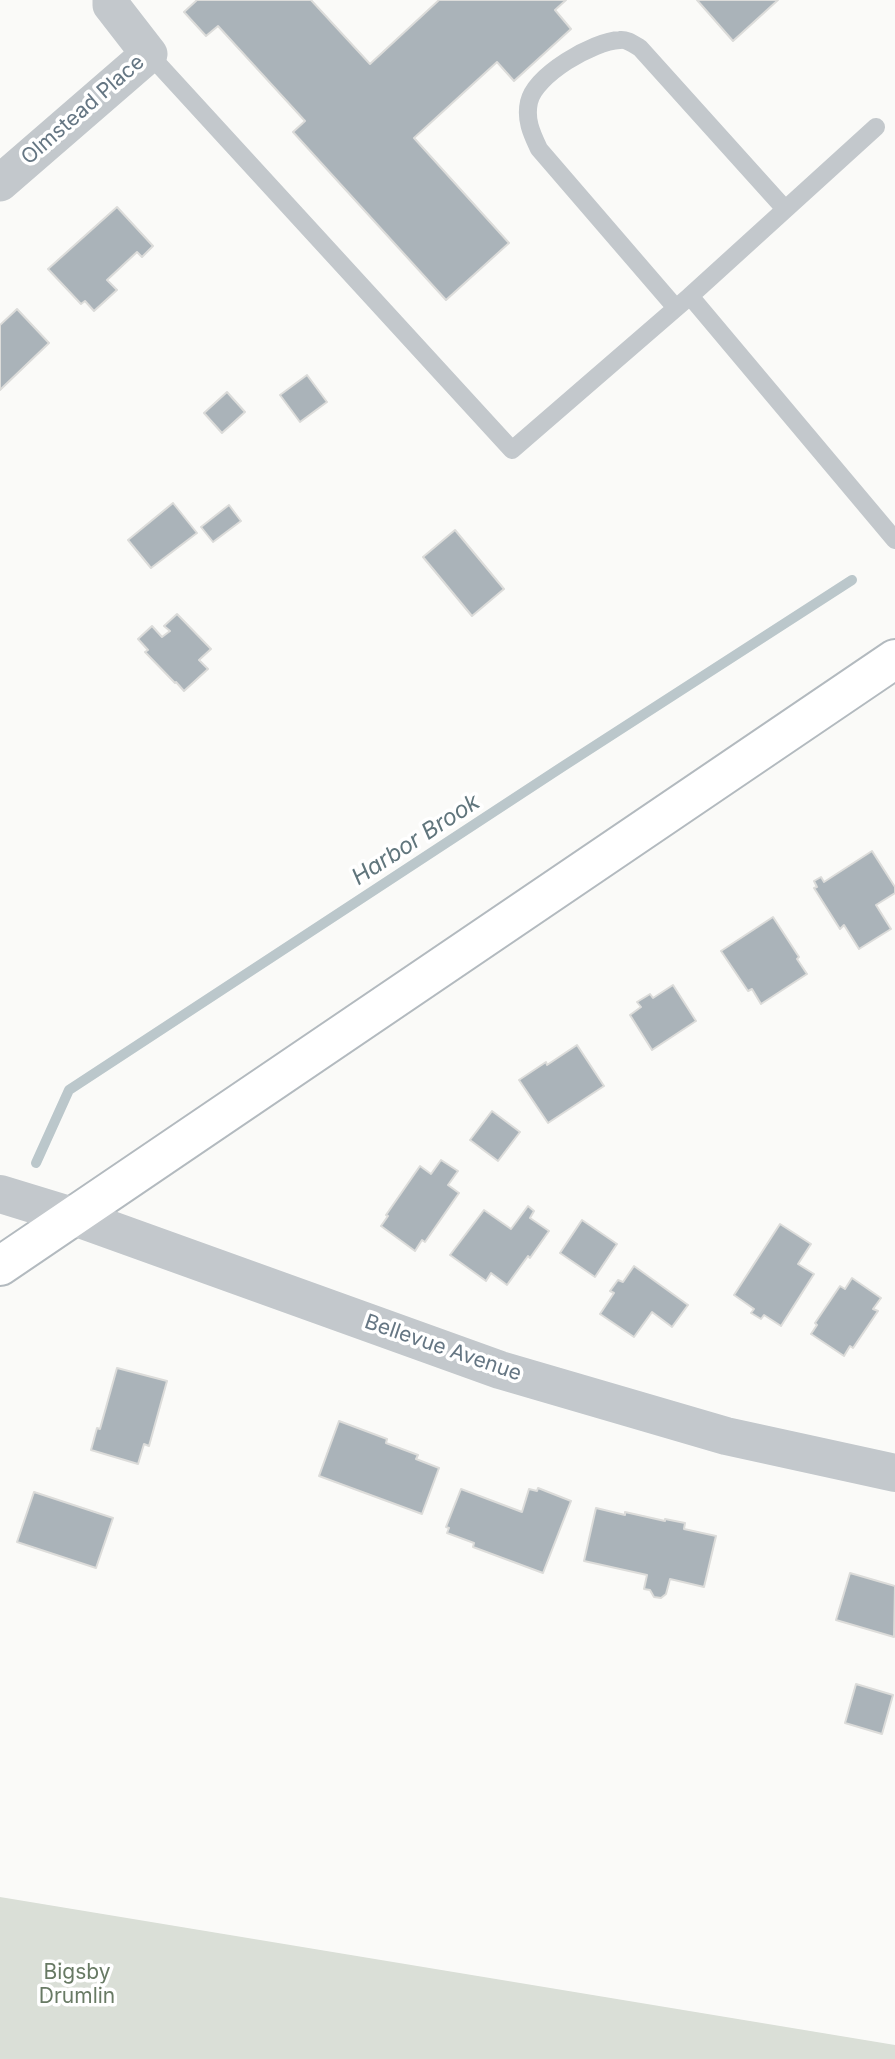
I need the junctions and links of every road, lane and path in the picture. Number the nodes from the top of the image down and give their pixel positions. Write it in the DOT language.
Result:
graph roads {
  1 [pos="111,0"];
  2 [pos="149,54"];
  3 [pos="876,127"];
  4 [pos="0,183"];
  5 [pos="785,209"];
  6 [pos="690,296"];
  7 [pos="676,308"];
  8 [pos="895,540"];
  9 [pos="895,659"];
  10 [pos="0,1194"];
  11 [pos="72,1216"];
  12 [pos="0,1266"];
  13 [pos="895,1473"];
  1 -- 2 [label="street, Olmstead Place"];
  2 -- 4 [label="street, Olmstead Place"];
  2 -- 7 [label="lane"];
  3 -- 5 [label="lane"];
  5 -- 6 [label="lane"];
  5 -- 7 [label="lane"];
  6 -- 7 [label="lane"];
  6 -- 8 [label="lane"];
  9 -- 11 [label="main road"];
  10 -- 11 [label="street, Bellevue Avenue"];
  11 -- 12 [label="main road"];
  11 -- 13 [label="street, Bellevue Avenue"];
}
